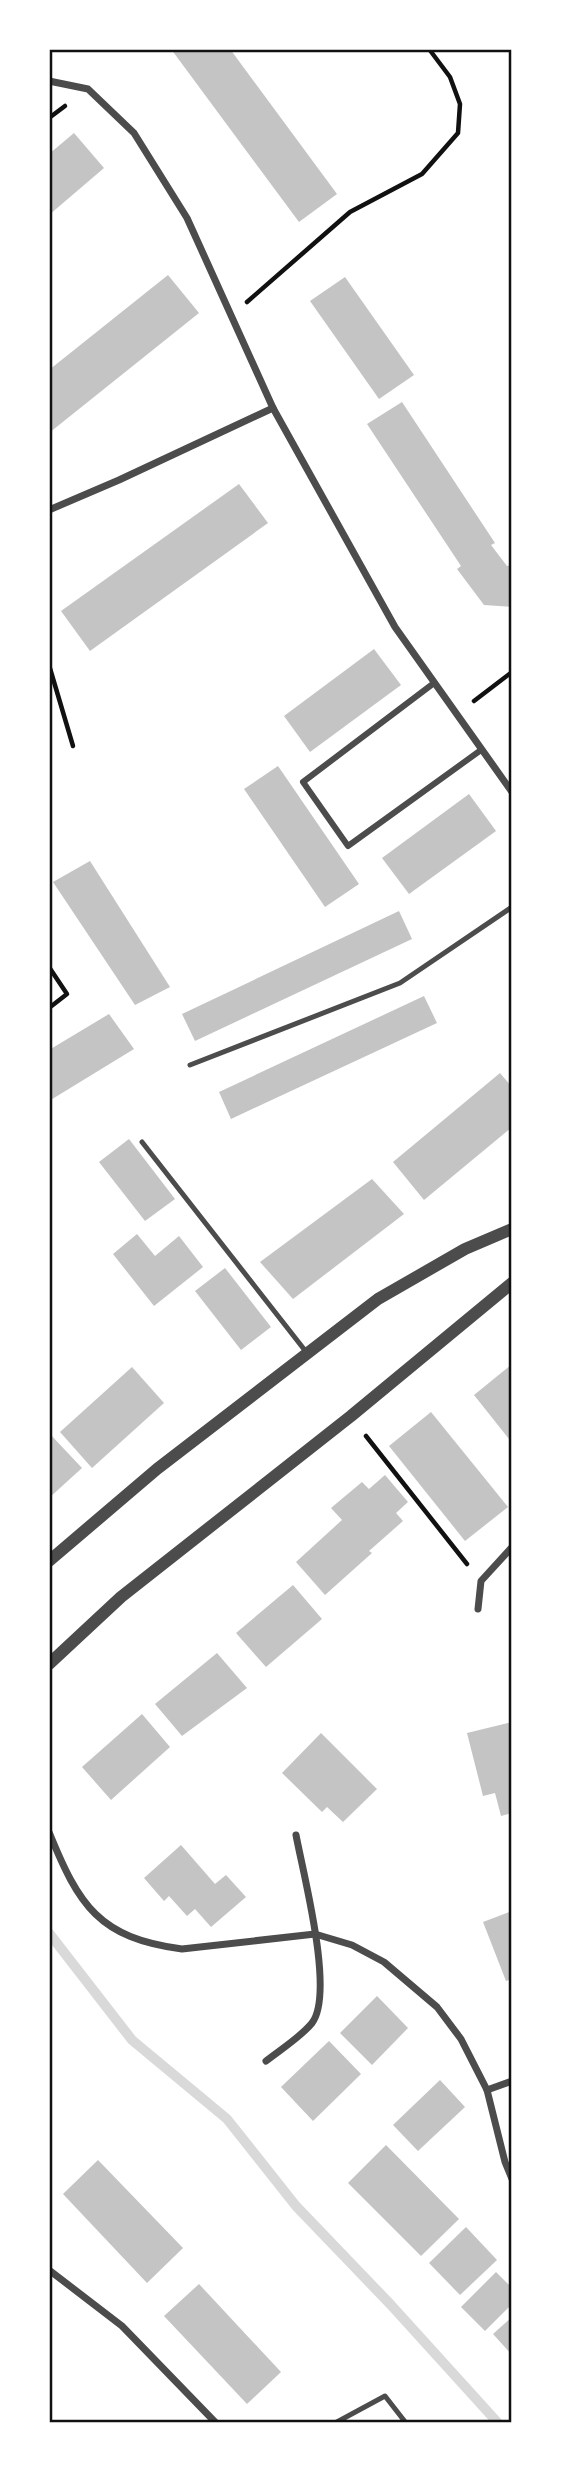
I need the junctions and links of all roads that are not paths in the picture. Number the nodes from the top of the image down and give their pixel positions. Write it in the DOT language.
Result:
graph roads {
  1 [pos="49,81"];
  2 [pos="273,408"];
  3 [pos="49,510"];
  4 [pos="434,683"];
  5 [pos="481,750"];
  6 [pos="512,792"];
  7 [pos="512,907"];
  8 [pos="190,1065"];
  9 [pos="142,1142"];
  10 [pos="512,1229"];
  11 [pos="512,1283"];
  12 [pos="307,1353"];
  13 [pos="512,1546"];
  14 [pos="49,1561"];
  15 [pos="478,1609"];
  16 [pos="49,1664"];
  17 [pos="49,1832"];
  18 [pos="296,1835"];
  19 [pos="315,1934"];
  20 [pos="266,2062"];
  21 [pos="512,2081"];
  22 [pos="487,2090"];
  23 [pos="512,2179"];
  24 [pos="49,2270"];
  25 [pos="216,2423"];
  26 [pos="335,2423"];
  27 [pos="406,2423"];
  1 -- 2 [label="street"];
  2 -- 3 [label="street"];
  2 -- 4 [label="street"];
  4 -- 5 [label="street"];
  4 -- 5 [label="street"];
  5 -- 6 [label="street"];
  7 -- 8 [label="lane"];
  9 -- 12 [label="lane"];
  10 -- 12 [label="street"];
  11 -- 16 [label="street"];
  12 -- 14 [label="street"];
  13 -- 15 [label="street"];
  17 -- 19 [label="street"];
  18 -- 19 [label="street"];
  19 -- 20 [label="street"];
  19 -- 22 [label="street"];
  21 -- 22 [label="street"];
  22 -- 23 [label="street"];
  24 -- 25 [label="street"];
  26 -- 27 [label="lane"];
}
